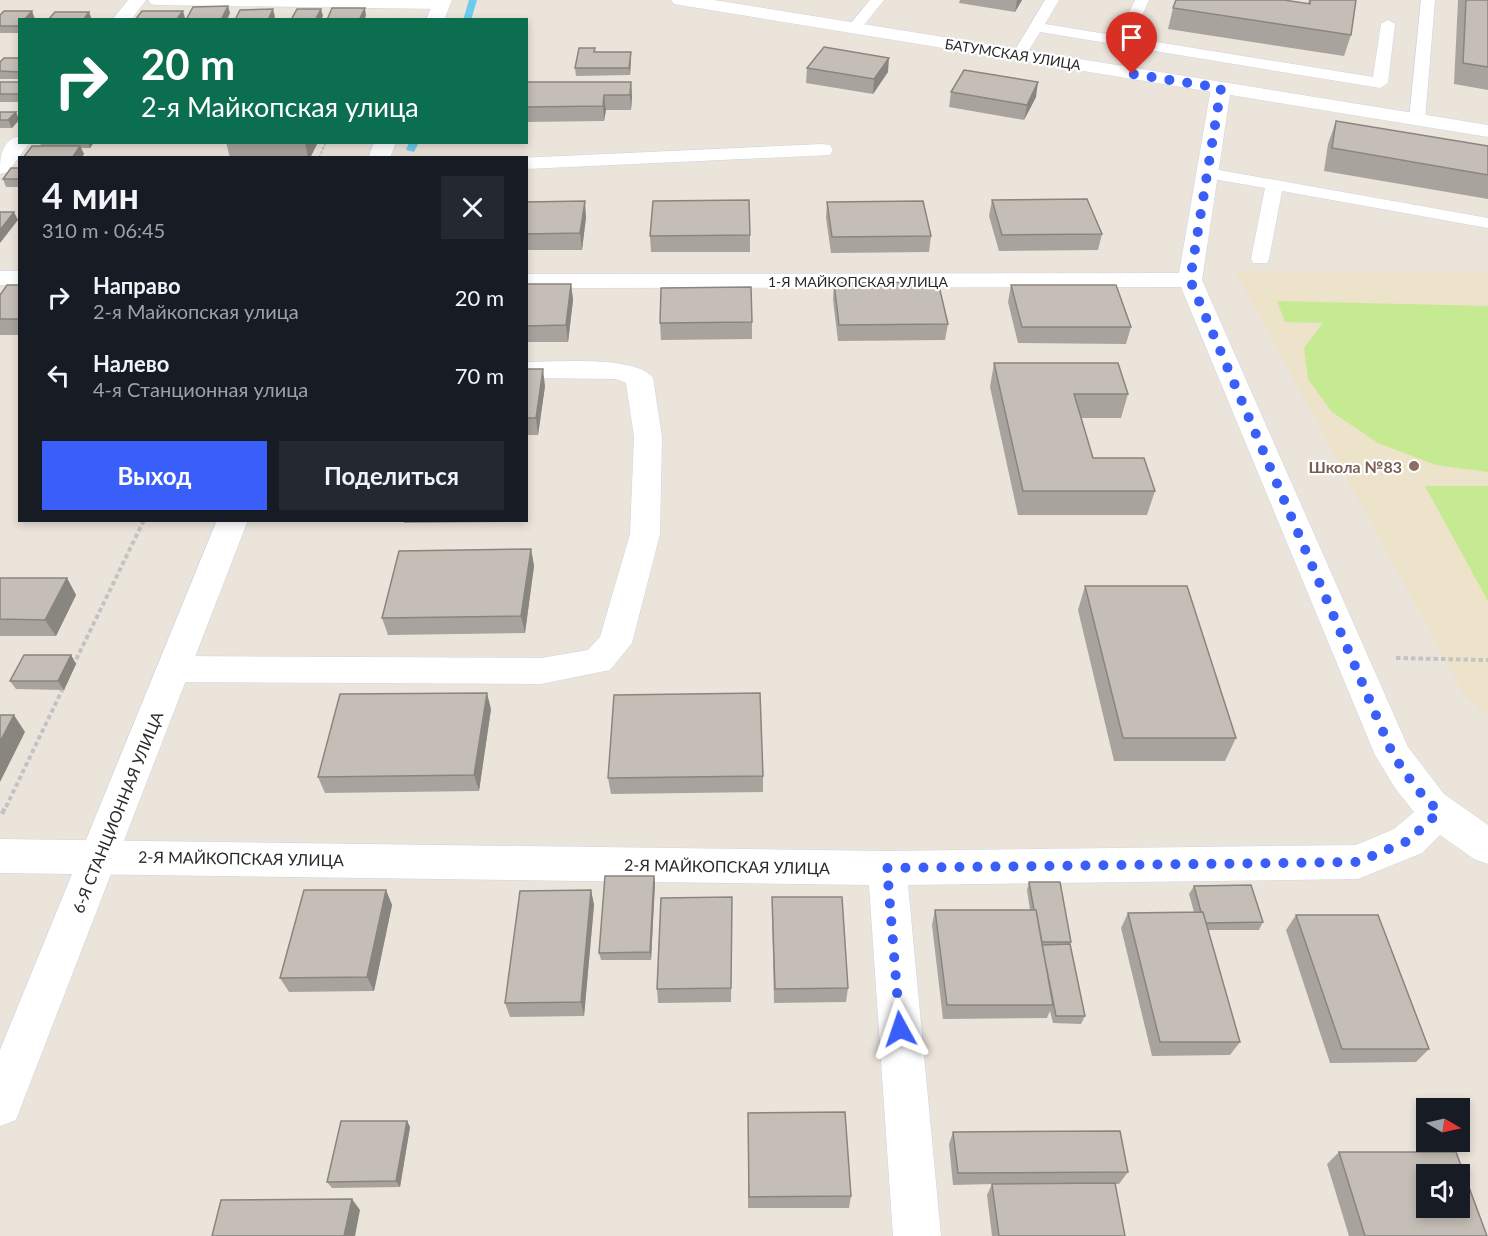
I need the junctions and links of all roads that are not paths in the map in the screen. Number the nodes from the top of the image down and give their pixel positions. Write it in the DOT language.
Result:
graph roads {
  1 [pos="137,0"];
  2 [pos="158,0"];
  3 [pos="680,0"];
  4 [pos="877,0"];
  5 [pos="1052,0"];
  6 [pos="1142,0"];
  7 [pos="1428,0"];
  8 [pos="440,8"];
  9 [pos="123,18"];
  10 [pos="1388,24"];
  11 [pos="1036,27"];
  12 [pos="854,28"];
  13 [pos="1122,41"];
  14 [pos="1019,55"];
  15 [pos="1253,63"];
  16 [pos="1232,90"];
  17 [pos="1417,120"];
  18 [pos="1488,131"];
  19 [pos="18,144"];
  20 [pos="822,150"];
  21 [pos="528,162"];
  22 [pos="0,167"];
  23 [pos="1208,173"];
  24 [pos="1274,185"];
  25 [pos="1488,223"];
  26 [pos="1260,259"];
  27 [pos="0,278"];
  28 [pos="18,278"];
  29 [pos="1190,280"];
  30 [pos="528,281"];
  31 [pos="528,370"];
  32 [pos="233,522"];
  33 [pos="174,669"];
  34 [pos="1439,812"];
  35 [pos="1488,847"];
  36 [pos="0,856"];
  37 [pos="99,856"];
  38 [pos="887,868"];
  39 [pos="0,1104"];
  40 [pos="917,1236"];
  1 -- 9 [label="street"];
  2 -- 8 [label="street"];
  3 -- 12 [label="street, БАТУМСКАЯ УЛИЦА"];
  4 -- 12 [label="lane"];
  5 -- 11 [label="lane"];
  6 -- 13 [label="lane"];
  7 -- 17 [label="lane"];
  10 -- 15 [label="lane"];
  11 -- 13 [label="lane"];
  11 -- 14 [label="lane"];
  12 -- 14 [label="street, БАТУМСКАЯ УЛИЦА"];
  13 -- 15 [label="lane"];
  14 -- 16 [label="street, БАТУМСКАЯ УЛИЦА"];
  15 -- 16 [label="lane"];
  16 -- 17 [label="street, БАТУМСКАЯ УЛИЦА"];
  16 -- 23 [label="street"];
  17 -- 18 [label="street, БАТУМСКАЯ УЛИЦА"];
  19 -- 22 [label="street"];
  20 -- 21 [label="street"];
  23 -- 24 [label="lane"];
  23 -- 29 [label="street"];
  24 -- 25 [label="lane"];
  24 -- 26 [label="lane"];
  27 -- 28 [label="street"];
  29 -- 30 [label="street, 1-Я МАЙКОПСКАЯ УЛИЦА"];
  29 -- 34 [label="street"];
  31 -- 33 [label="street"];
  32 -- 33 [label="street, 6-Я СТАНЦИОННАЯ УЛИЦА"];
  33 -- 37 [label="street, 6-Я СТАНЦИОННАЯ УЛИЦА"];
  34 -- 35 [label="street"];
  34 -- 38 [label="street, 2-Я МАЙКОПСКАЯ УЛИЦА"];
  36 -- 37 [label="street, 2-Я МАЙКОПСКАЯ УЛИЦА"];
  37 -- 38 [label="street, 2-Я МАЙКОПСКАЯ УЛИЦА"];
  37 -- 39 [label="street, 6-Я СТАНЦИОННАЯ УЛИЦА"];
  38 -- 40 [label="street"];
}
